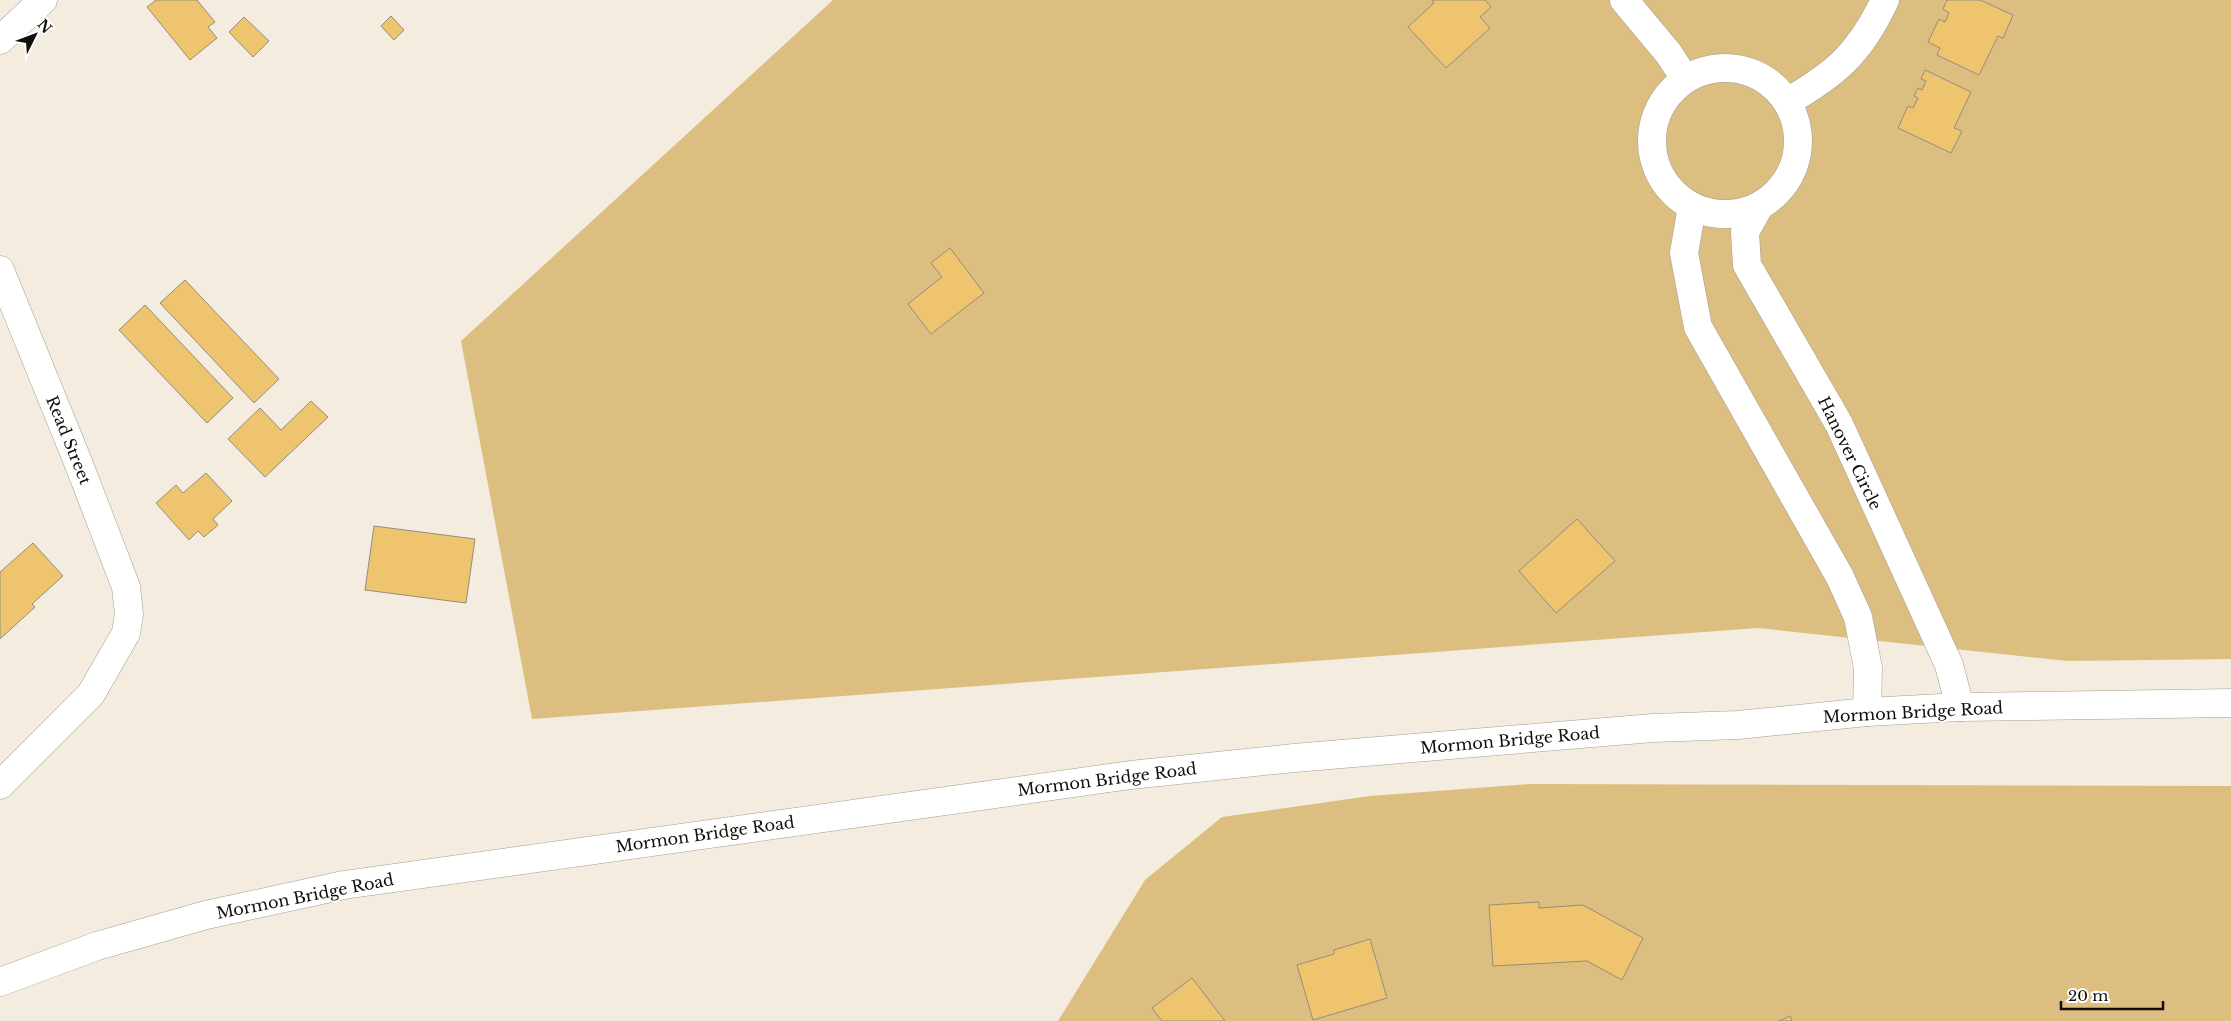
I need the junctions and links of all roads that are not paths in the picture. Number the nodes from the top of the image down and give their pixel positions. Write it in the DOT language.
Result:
graph roads {
  1 [pos="43,0"];
  2 [pos="1624,0"];
  3 [pos="1885,0"];
  4 [pos="0,40"];
  5 [pos="1685,79"];
  6 [pos="1788,102"];
  7 [pos="1692,206"];
  8 [pos="1759,206"];
  9 [pos="0,270"];
  10 [pos="2231,703"];
  11 [pos="1960,707"];
  12 [pos="1867,712"];
  13 [pos="0,785"];
  14 [pos="0,982"];
  1 -- 4 [label="street"];
  2 -- 5 [label="street"];
  3 -- 6 [label="street"];
  5 -- 6 [label="street"];
  5 -- 7 [label="street"];
  6 -- 8 [label="street"];
  7 -- 8 [label="street"];
  7 -- 12 [label="street"];
  8 -- 11 [label="street, Hanover Circle"];
  9 -- 13 [label="street, Read Street"];
  10 -- 11 [label="street, Mormon Bridge Road"];
  11 -- 12 [label="street, Mormon Bridge Road"];
  12 -- 14 [label="street, Mormon Bridge Road"];
}
